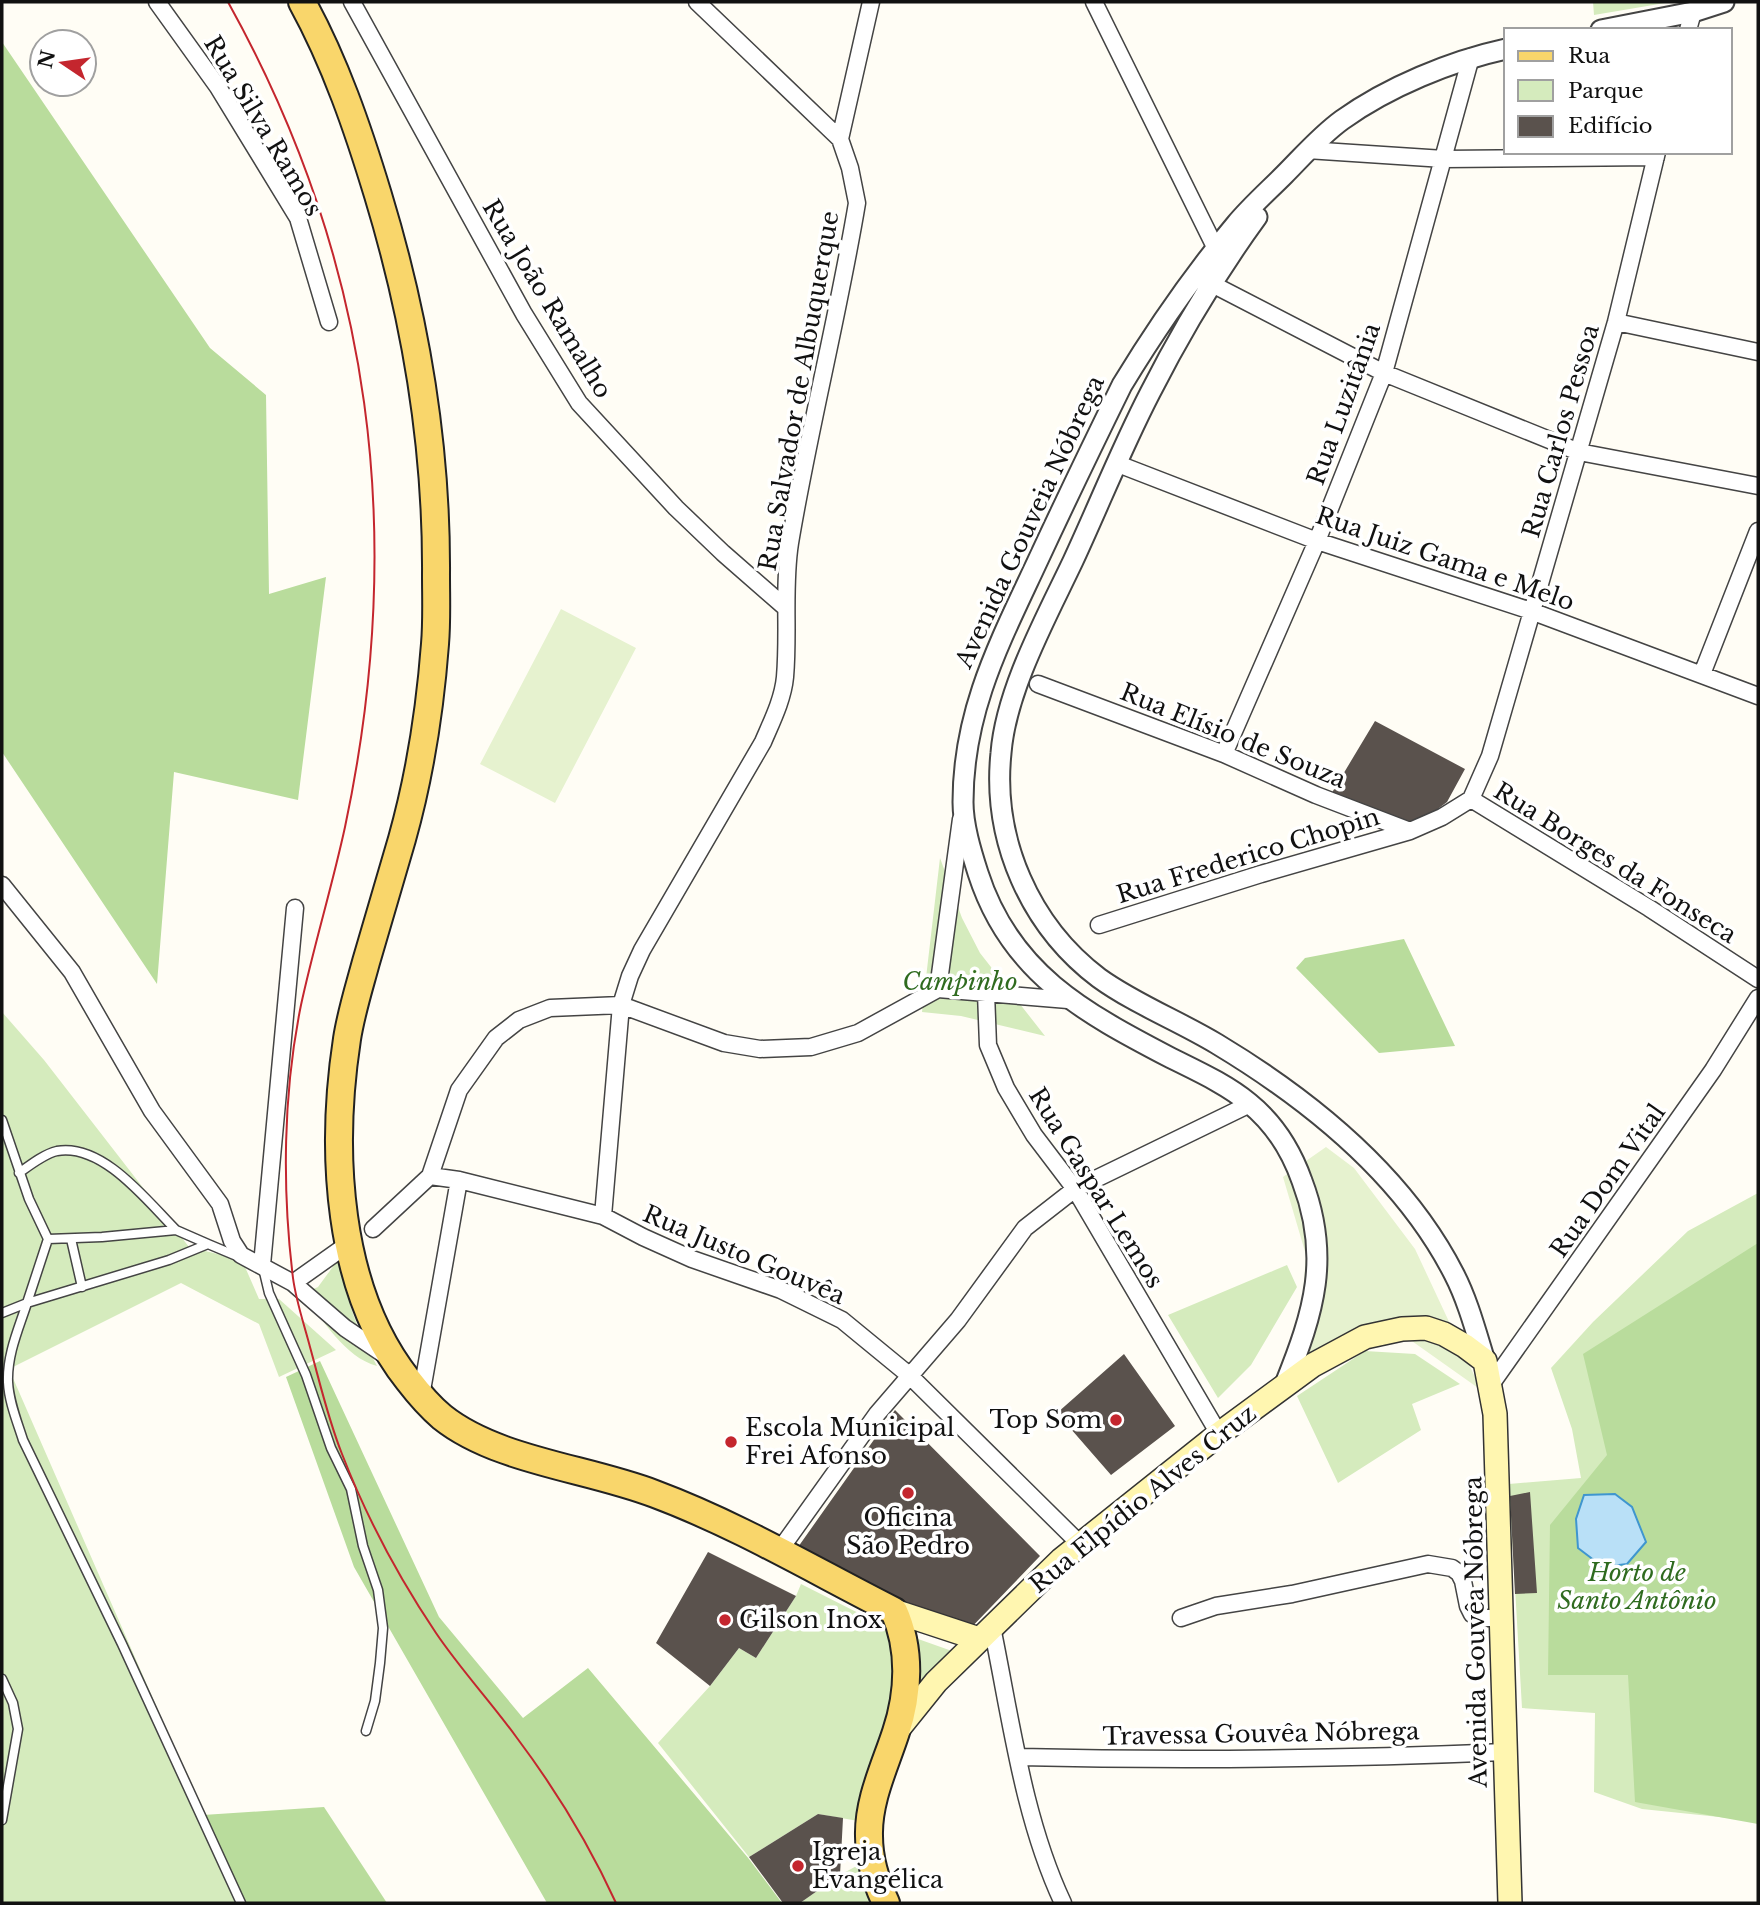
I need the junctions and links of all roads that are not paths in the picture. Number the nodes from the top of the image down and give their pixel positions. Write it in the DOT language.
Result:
graph roads {
  1 [pos="156,2"];
  2 [pos="302,2"];
  3 [pos="352,2"];
  4 [pos="698,2"];
  5 [pos="871,2"];
  6 [pos="1094,2"];
  7 [pos="1724,2"];
  8 [pos="1691,21"];
  9 [pos="1621,28"];
  10 [pos="1504,49"];
  11 [pos="1471,57"];
  12 [pos="840,139"];
  13 [pos="1657,154"];
  14 [pos="1302,156"];
  15 [pos="1444,159"];
  16 [pos="1216,249"];
  17 [pos="1212,284"];
  18 [pos="328,322"];
  19 [pos="1616,322"];
  20 [pos="1758,352"];
  21 [pos="1384,373"];
  22 [pos="1579,453"];
  23 [pos="1118,464"];
  24 [pos="1758,486"];
  25 [pos="1758,531"];
  26 [pos="1317,541"];
  27 [pos="786,608"];
  28 [pos="1531,611"];
  29 [pos="1702,674"];
  30 [pos="1038,684"];
  31 [pos="1758,695"];
  32 [pos="1224,754"];
  33 [pos="1471,799"];
  34 [pos="963,806"];
  35 [pos="1410,831"];
  36 [pos="2,885"];
  37 [pos="295,908"];
  38 [pos="1099,925"];
  39 [pos="1758,979"];
  40 [pos="938,989"];
  41 [pos="986,993"];
  42 [pos="1758,999"];
  43 [pos="1068,1000"];
  44 [pos="621,1005"];
  45 [pos="1250,1104"];
  46 [pos="2,1121"];
  47 [pos="19,1173"];
  48 [pos="430,1176"];
  49 [pos="459,1180"];
  50 [pos="1075,1189"];
  51 [pos="603,1216"];
  52 [pos="373,1229"];
  53 [pos="176,1230"];
  54 [pos="48,1239"];
  55 [pos="71,1239"];
  56 [pos="208,1244"];
  57 [pos="348,1244"];
  58 [pos="245,1259"];
  59 [pos="262,1265"];
  60 [pos="293,1283"];
  61 [pos="82,1287"];
  62 [pos="27,1303"];
  63 [pos="2,1313"];
  64 [pos="391,1358"];
  65 [pos="1485,1361"];
  66 [pos="909,1375"];
  67 [pos="1285,1384"];
  68 [pos="1490,1386"];
  69 [pos="421,1396"];
  70 [pos="1219,1434"];
  71 [pos="1080,1544"];
  72 [pos="779,1551"];
  73 [pos="894,1611"];
  74 [pos="1181,1618"];
  75 [pos="1503,1618"];
  76 [pos="986,1633"];
  77 [pos="2,1679"];
  78 [pos="366,1731"];
  79 [pos="897,1731"];
  80 [pos="1505,1752"];
  81 [pos="1019,1757"];
  82 [pos="2,1820"];
  83 [pos="241,1903"];
  84 [pos="886,1903"];
  85 [pos="1063,1903"];
  86 [pos="1510,1903"];
  1 -- 18 [label="street, Rua Silva Ramos"];
  2 -- 57 [label="main road"];
  3 -- 27 [label="street, Rua João Ramalho"];
  4 -- 12 [label="street"];
  5 -- 12 [label="street"];
  6 -- 16 [label="street"];
  7 -- 8 [label="street"];
  8 -- 9 [label="street"];
  10 -- 11 [label="street"];
  11 -- 14 [label="street"];
  11 -- 15 [label="street, Rua Luzitânia"];
  12 -- 27 [label="street, Rua Salvador de Albuquerque"];
  13 -- 15 [label="street"];
  13 -- 19 [label="street, Rua Carlos Pessoa"];
  14 -- 15 [label="street"];
  14 -- 16 [label="street, Avenida Gouveia Nóbrega"];
  14 -- 17 [label="street"];
  15 -- 21 [label="street, Rua Luzitânia"];
  16 -- 34 [label="street, Avenida Gouveia Nóbrega"];
  17 -- 21 [label="street"];
  17 -- 23 [label="street"];
  19 -- 20 [label="street"];
  19 -- 22 [label="street, Rua Carlos Pessoa"];
  21 -- 22 [label="street"];
  21 -- 26 [label="street, Rua Luzitânia"];
  22 -- 24 [label="street"];
  22 -- 28 [label="street, Rua Carlos Pessoa"];
  23 -- 26 [label="street, Rua Juiz Gama e Melo"];
  23 -- 65 [label="street"];
  25 -- 29 [label="street"];
  26 -- 28 [label="street, Rua Juiz Gama e Melo"];
  26 -- 32 [label="street, Rua Luzitânia"];
  27 -- 44 [label="street, Rua Salvador de Albuquerque"];
  28 -- 29 [label="street, Rua Juiz Gama e Melo"];
  28 -- 33 [label="street, Rua Carlos Pessoa"];
  29 -- 31 [label="street, Rua Juiz Gama e Melo"];
  30 -- 32 [label="street, Rua Elísio de Souza"];
  32 -- 35 [label="street, Rua Elísio de Souza"];
  33 -- 35 [label="street, Rua Borges da Fonseca"];
  33 -- 39 [label="street, Rua Borges da Fonseca"];
  34 -- 40 [label="street"];
  34 -- 43 [label="street, Avenida Gouveia Nóbrega"];
  35 -- 38 [label="street, Rua Frederico Chopin"];
  36 -- 58 [label="street"];
  37 -- 59 [label="street"];
  40 -- 41 [label="street"];
  40 -- 44 [label="street"];
  41 -- 43 [label="street"];
  41 -- 50 [label="street, Rua Gaspar Lemos"];
  42 -- 68 [label="street, Rua Dom Vital"];
  43 -- 45 [label="street, Avenida Gouveia Nóbrega"];
  44 -- 48 [label="street"];
  44 -- 51 [label="street, Rua Salvador de Albuquerque"];
  45 -- 50 [label="street"];
  45 -- 67 [label="street, Avenida Gouveia Nóbrega"];
  46 -- 47 [label="lane"];
  47 -- 53 [label="lane"];
  47 -- 54 [label="lane"];
  48 -- 49 [label="street, Rua Justo Gouvêa"];
  48 -- 52 [label="street"];
  49 -- 51 [label="street, Rua Justo Gouvêa"];
  49 -- 69 [label="street"];
  50 -- 66 [label="street"];
  50 -- 70 [label="street, Rua Gaspar Lemos"];
  51 -- 66 [label="street, Rua Justo Gouvêa"];
  53 -- 55 [label="lane"];
  53 -- 56 [label="lane"];
  54 -- 55 [label="lane"];
  54 -- 62 [label="lane"];
  55 -- 61 [label="lane"];
  56 -- 58 [label="lane"];
  56 -- 61 [label="lane"];
  57 -- 60 [label="street"];
  57 -- 64 [label="main road"];
  58 -- 59 [label="street"];
  59 -- 60 [label="street"];
  59 -- 78 [label="lane"];
  60 -- 64 [label="street"];
  61 -- 62 [label="lane"];
  62 -- 63 [label="lane"];
  62 -- 83 [label="lane"];
  64 -- 69 [label="main road"];
  65 -- 67 [label="main road"];
  65 -- 68 [label="main road, Avenida Gouvêa Nóbrega"];
  66 -- 71 [label="street, Rua Justo Gouvêa"];
  66 -- 72 [label="street"];
  67 -- 70 [label="main road, Rua Elpídio Alves Cruz"];
  68 -- 75 [label="main road, Avenida Gouvêa Nóbrega"];
  69 -- 72 [label="main road"];
  70 -- 71 [label="main road, Rua Elpídio Alves Cruz"];
  71 -- 76 [label="main road, Rua Elpídio Alves Cruz"];
  72 -- 73 [label="main road"];
  73 -- 76 [label="main road"];
  73 -- 79 [label="main road"];
  74 -- 75 [label="street"];
  75 -- 80 [label="main road, Avenida Gouvêa Nóbrega"];
  76 -- 79 [label="main road, Rua Elpídio Alves Cruz"];
  76 -- 81 [label="street"];
  77 -- 82 [label="lane"];
  79 -- 84 [label="main road, Rua Elpídio Alves Cruz"];
  80 -- 81 [label="street, Travessa Gouvêa Nóbrega"];
  80 -- 86 [label="main road, Avenida Gouvêa Nóbrega"];
  81 -- 85 [label="street"];
}
